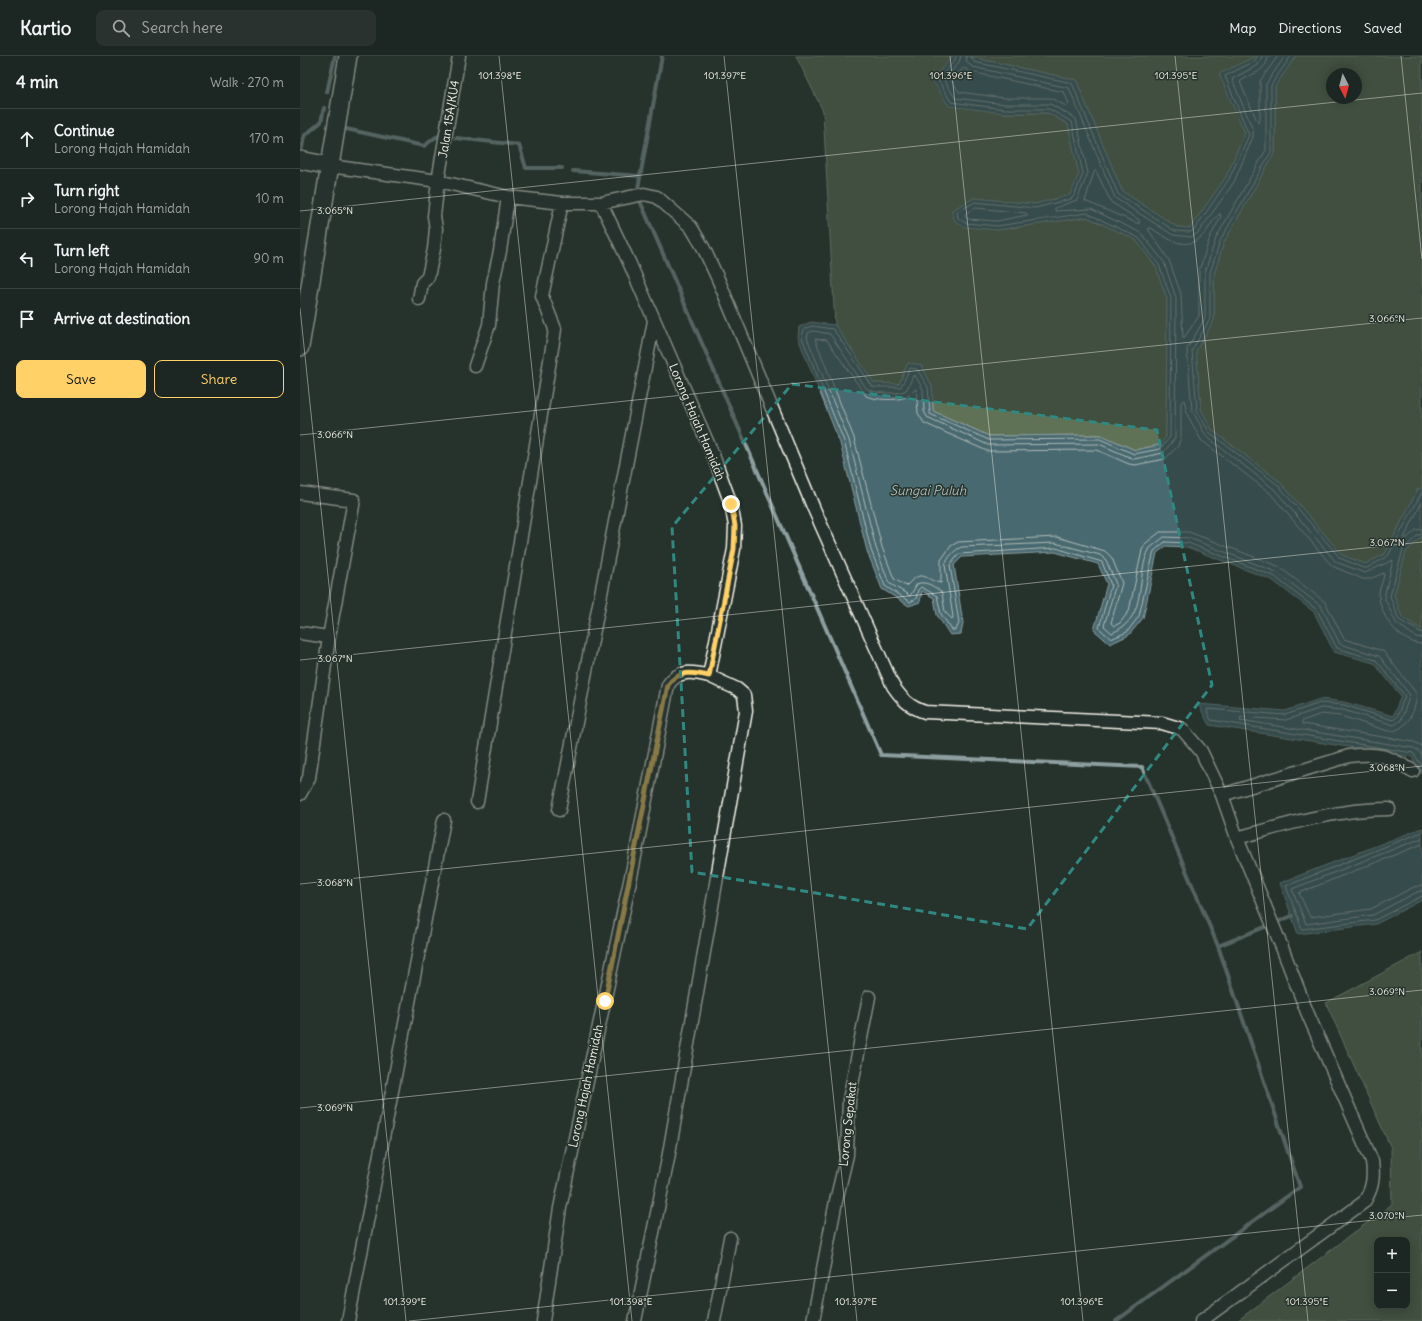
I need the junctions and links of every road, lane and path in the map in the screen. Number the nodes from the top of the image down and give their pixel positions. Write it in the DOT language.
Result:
graph roads {
  1 [pos="348,56"];
  2 [pos="459,56"];
  3 [pos="300,160"];
  4 [pos="330,166"];
  5 [pos="438,181"];
  6 [pos="508,198"];
  7 [pos="562,203"];
  8 [pos="601,203"];
  9 [pos="419,299"];
  10 [pos="654,320"];
  11 [pos="300,347"];
  12 [pos="475,366"];
  13 [pos="300,493"];
  14 [pos="300,633"];
  15 [pos="329,636"];
  16 [pos="709,676"];
  17 [pos="1413,771"];
  18 [pos="300,794"];
  19 [pos="1222,795"];
  20 [pos="477,802"];
  21 [pos="1389,809"];
  22 [pos="559,810"];
  23 [pos="444,820"];
  24 [pos="1237,838"];
  25 [pos="869,997"];
  26 [pos="730,1238"];
  27 [pos="348,1321"];
  28 [pos="543,1321"];
  29 [pos="635,1321"];
  30 [pos="714,1321"];
  31 [pos="813,1321"];
  32 [pos="1202,1321"];
  1 -- 4 [label="street"];
  2 -- 5 [label="street, Jalan 15A/KU4"];
  3 -- 4 [label="street"];
  4 -- 5 [label="street"];
  4 -- 11 [label="street"];
  5 -- 6 [label="street"];
  5 -- 9 [label="street, Jalan 15A/KU4"];
  6 -- 7 [label="street"];
  6 -- 12 [label="street"];
  7 -- 8 [label="street"];
  7 -- 20 [label="street"];
  8 -- 10 [label="street, Lorong Hajah Hamidah"];
  8 -- 19 [label="street"];
  10 -- 16 [label="street, Lorong Hajah Hamidah"];
  10 -- 22 [label="street"];
  13 -- 15 [label="street"];
  14 -- 15 [label="street"];
  15 -- 18 [label="street"];
  16 -- 28 [label="street, Lorong Hajah Hamidah"];
  16 -- 29 [label="street"];
  17 -- 19 [label="street"];
  19 -- 24 [label="street"];
  21 -- 24 [label="street"];
  23 -- 27 [label="street"];
  24 -- 32 [label="street"];
  25 -- 31 [label="street, Lorong Sepakat"];
  26 -- 30 [label="street"];
}
